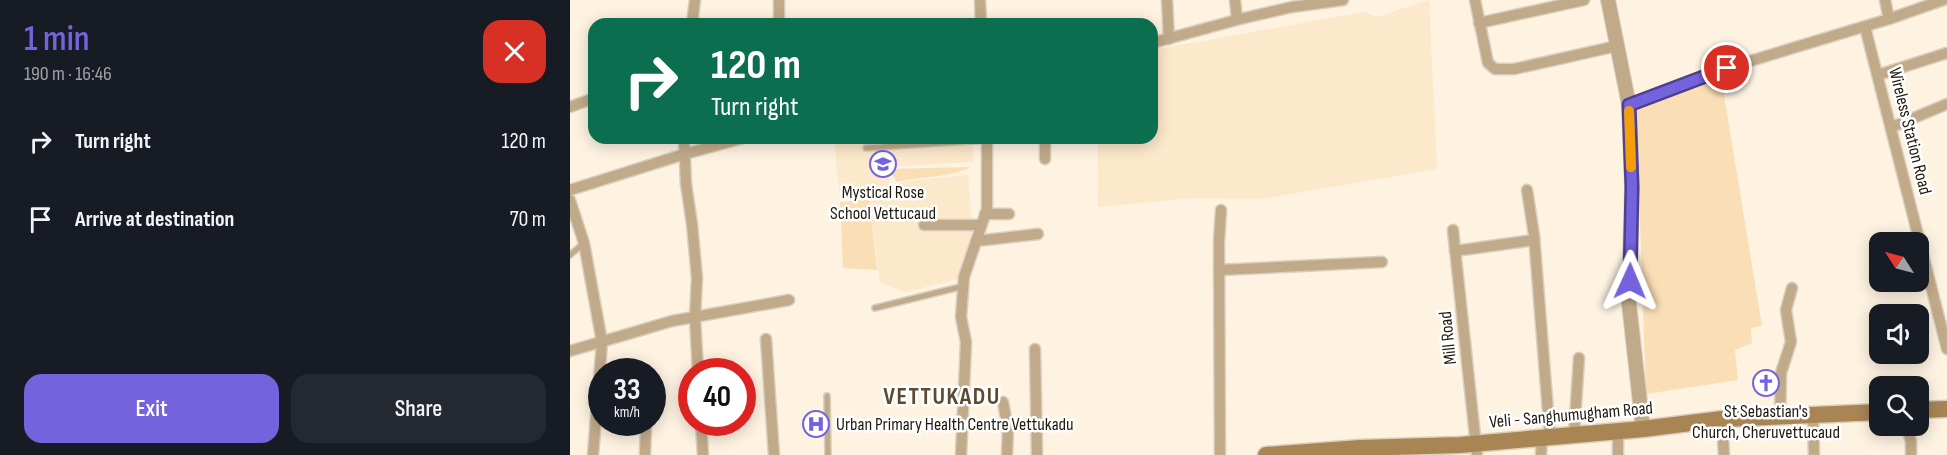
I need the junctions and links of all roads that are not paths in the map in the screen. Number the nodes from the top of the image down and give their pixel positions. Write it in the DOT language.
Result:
graph roads {
  1 [pos="695,0"];
  2 [pos="779,0"];
  3 [pos="980,0"];
  4 [pos="1167,0"];
  5 [pos="1234,0"];
  6 [pos="1270,0"];
  7 [pos="1342,0"];
  8 [pos="1475,0"];
  9 [pos="1584,0"];
  10 [pos="1608,0"];
  11 [pos="1885,0"];
  12 [pos="1944,0"];
  13 [pos="1271,12"];
  14 [pos="693,18"];
  15 [pos="779,18"];
  16 [pos="981,18"];
  17 [pos="1237,19"];
  18 [pos="1889,19"];
  19 [pos="1479,24"];
  20 [pos="1866,27"];
  21 [pos="1169,39"];
  22 [pos="1158,42"];
  23 [pos="1617,46"];
  24 [pos="1947,53"];
  25 [pos="1878,75"];
  26 [pos="588,100"];
  27 [pos="1947,104"];
  28 [pos="1629,105"];
  29 [pos="570,107"];
  30 [pos="1892,127"];
  31 [pos="684,144"];
  32 [pos="721,144"];
  33 [pos="920,144"];
  34 [pos="987,144"];
  35 [pos="1045,144"];
  36 [pos="866,148"];
  37 [pos="684,154"];
  38 [pos="1045,159"];
  39 [pos="570,190"];
  40 [pos="1527,190"];
  41 [pos="570,200"];
  42 [pos="1221,210"];
  43 [pos="1009,214"];
  44 [pos="983,219"];
  45 [pos="924,225"];
  46 [pos="1453,230"];
  47 [pos="1038,234"];
  48 [pos="1534,240"];
  49 [pos="976,241"];
  50 [pos="584,243"];
  51 [pos="1455,251"];
  52 [pos="570,255"];
  53 [pos="1382,262"];
  54 [pos="1219,270"];
  55 [pos="964,286"];
  56 [pos="1792,288"];
  57 [pos="789,300"];
  58 [pos="875,308"];
  59 [pos="695,318"];
  60 [pos="766,339"];
  61 [pos="602,342"];
  62 [pos="1035,349"];
  63 [pos="1947,349"];
  64 [pos="570,351"];
  65 [pos="697,358"];
  66 [pos="1579,358"];
  67 [pos="827,396"];
  68 [pos="1003,402"];
  69 [pos="1947,409"];
  70 [pos="1929,410"];
  71 [pos="1869,413"];
  72 [pos="1813,416"];
  73 [pos="1780,417"];
  74 [pos="1722,419"];
  75 [pos="1643,429"];
  76 [pos="1618,432"];
  77 [pos="1574,435"];
  78 [pos="646,436"];
  79 [pos="702,436"];
  80 [pos="1909,436"];
  81 [pos="1546,437"];
  82 [pos="1477,448"];
  83 [pos="593,455"];
  84 [pos="645,455"];
  85 [pos="704,455"];
  86 [pos="774,455"];
  87 [pos="828,455"];
  88 [pos="961,455"];
  89 [pos="1008,455"];
  90 [pos="1037,455"];
  91 [pos="1220,455"];
  92 [pos="1266,455"];
  93 [pos="1541,455"];
  94 [pos="1618,455"];
  95 [pos="1724,455"];
  96 [pos="1814,455"];
  97 [pos="1911,455"];
  1 -- 14 [label="street"];
  2 -- 15 [label="street"];
  3 -- 16 [label="street"];
  4 -- 21 [label="street"];
  5 -- 17 [label="street"];
  6 -- 13 [label="street"];
  7 -- 13 [label="street"];
  8 -- 19 [label="street"];
  9 -- 19 [label="street"];
  10 -- 23 [label="street"];
  11 -- 18 [label="street"];
  12 -- 18 [label="street"];
  13 -- 17 [label="street"];
  17 -- 21 [label="street"];
  18 -- 20 [label="street"];
  19 -- 23 [label="street"];
  20 -- 25 [label="street, Wireless Station Road"];
  20 -- 28 [label="street"];
  21 -- 22 [label="street"];
  23 -- 28 [label="street"];
  24 -- 25 [label="street"];
  25 -- 30 [label="street, Wireless Station Road"];
  26 -- 29 [label="street"];
  27 -- 30 [label="street"];
  28 -- 75 [label="street"];
  30 -- 63 [label="street, Wireless Station Road"];
  31 -- 37 [label="street"];
  32 -- 37 [label="street"];
  33 -- 36 [label="lane"];
  34 -- 44 [label="street"];
  35 -- 38 [label="street"];
  37 -- 39 [label="street"];
  37 -- 59 [label="street"];
  40 -- 48 [label="street"];
  41 -- 50 [label="street"];
  42 -- 54 [label="street"];
  43 -- 44 [label="street"];
  44 -- 45 [label="street"];
  44 -- 49 [label="street"];
  46 -- 51 [label="street, Mill Road"];
  47 -- 49 [label="street"];
  48 -- 51 [label="street"];
  48 -- 81 [label="street"];
  49 -- 55 [label="street"];
  50 -- 52 [label="lane"];
  50 -- 61 [label="street"];
  51 -- 82 [label="street, Mill Road"];
  53 -- 54 [label="street"];
  54 -- 91 [label="street"];
  55 -- 58 [label="lane"];
  55 -- 88 [label="street"];
  56 -- 73 [label="street"];
  57 -- 59 [label="street"];
  59 -- 61 [label="street"];
  59 -- 65 [label="street"];
  60 -- 86 [label="street"];
  61 -- 64 [label="street"];
  61 -- 83 [label="street"];
  62 -- 90 [label="street"];
  66 -- 77 [label="street"];
  67 -- 87 [label="lane"];
  68 -- 89 [label="street"];
  69 -- 70 [label="main road"];
  71 -- 72 [label="main road, Veli - Sanghumugham Road"];
  72 -- 73 [label="main road, Veli - Sanghumugham Road"];
  72 -- 96 [label="street"];
  73 -- 74 [label="main road, Veli - Sanghumugham Road"];
  74 -- 75 [label="main road, Veli - Sanghumugham Road"];
  74 -- 95 [label="street"];
  75 -- 76 [label="main road, Veli - Sanghumugham Road"];
  76 -- 77 [label="main road, Veli - Sanghumugham Road"];
  76 -- 94 [label="street"];
  77 -- 81 [label="main road, Veli - Sanghumugham Road"];
  78 -- 84 [label="street"];
  79 -- 85 [label="street"];
  80 -- 97 [label="street"];
  81 -- 82 [label="main road, Veli - Sanghumugham Road"];
  81 -- 93 [label="street"];
  82 -- 92 [label="main road, Veli - Sanghumugham Road"];
}
